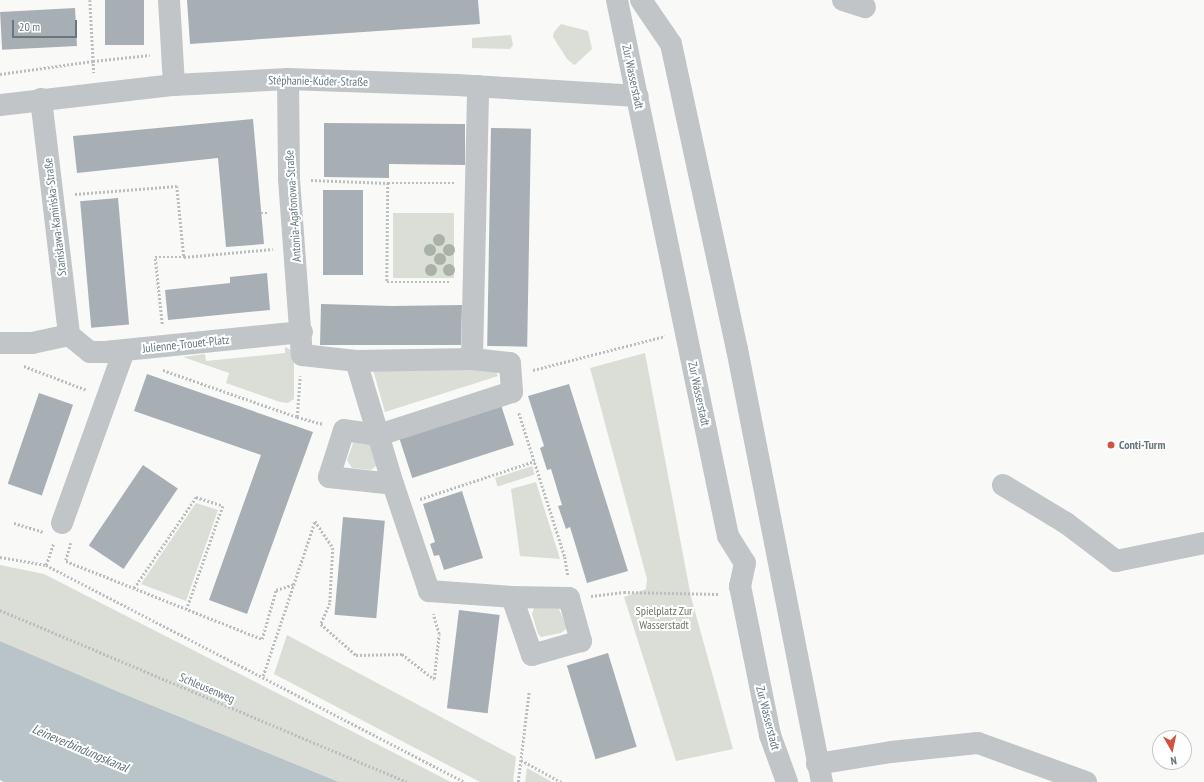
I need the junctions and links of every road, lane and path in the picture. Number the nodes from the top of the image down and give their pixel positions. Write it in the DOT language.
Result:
graph roads {
  1 [pos="90,0"];
  2 [pos="169,0"];
  3 [pos="617,0"];
  4 [pos="641,0"];
  5 [pos="843,0"];
  6 [pos="865,7"];
  7 [pos="173,53"];
  8 [pos="93,61"];
  9 [pos="0,74"];
  10 [pos="288,79"];
  11 [pos="174,85"];
  12 [pos="478,86"];
  13 [pos="95,93"];
  14 [pos="638,96"];
  15 [pos="42,99"];
  16 [pos="0,105"];
  17 [pos="290,179"];
  18 [pos="388,183"];
  19 [pos="475,183"];
  20 [pos="52,196"];
  21 [pos="295,247"];
  22 [pos="184,257"];
  23 [pos="473,282"];
  24 [pos="686,330"];
  25 [pos="302,332"];
  26 [pos="69,335"];
  27 [pos="0,343"];
  28 [pos="164,347"];
  29 [pos="124,351"];
  30 [pos="302,355"];
  31 [pos="472,359"];
  32 [pos="356,361"];
  33 [pos="24,366"];
  34 [pos="162,369"];
  35 [pos="512,384"];
  36 [pos="108,398"];
  37 [pos="297,417"];
  38 [pos="344,430"];
  39 [pos="380,435"];
  40 [pos="535,461"];
  41 [pos="393,484"];
  42 [pos="1003,485"];
  43 [pos="400,505"];
  44 [pos="14,523"];
  45 [pos="59,523"];
  46 [pos="1204,543"];
  47 [pos="0,557"];
  48 [pos="778,562"];
  49 [pos="745,563"];
  50 [pos="294,584"];
  51 [pos="134,588"];
  52 [pos="429,591"];
  53 [pos="741,594"];
  54 [pos="512,597"];
  55 [pos="569,598"];
  56 [pos="0,610"];
  57 [pos="187,610"];
  58 [pos="263,676"];
  59 [pos="529,691"];
  60 [pos="521,760"];
  61 [pos="820,773"];
  62 [pos="407,782"];
  63 [pos="465,782"];
  64 [pos="518,782"];
  65 [pos="561,782"];
  66 [pos="786,782"];
  67 [pos="1086,782"];
  1 -- 8 [label="path"];
  2 -- 7 [label="street"];
  3 -- 14 [label="street, Zur Wasserstadt"];
  4 -- 48 [label="street"];
  5 -- 6 [label="street"];
  7 -- 8 [label="path"];
  7 -- 11 [label="street"];
  8 -- 9 [label="path"];
  8 -- 13 [label="path"];
  10 -- 11 [label="street, Stéphanie-Kuder-Straße"];
  10 -- 12 [label="street, Stéphanie-Kuder-Straße"];
  10 -- 17 [label="street, Antonia-Agafonowa-Straße"];
  11 -- 13 [label="street, Stéphanie-Kuder-Straße"];
  12 -- 14 [label="street, Stéphanie-Kuder-Straße"];
  12 -- 19 [label="street"];
  13 -- 15 [label="street, Stéphanie-Kuder-Straße"];
  14 -- 24 [label="street, Zur Wasserstadt"];
  15 -- 16 [label="street, Stéphanie-Kuder-Straße"];
  15 -- 20 [label="street, Stanisława-Kamińska-Straße"];
  17 -- 18 [label="path"];
  17 -- 21 [label="street, Antonia-Agafonowa-Straße"];
  18 -- 19 [label="path"];
  18 -- 23 [label="path"];
  19 -- 23 [label="street"];
  20 -- 22 [label="path"];
  20 -- 26 [label="street, Stanisława-Kamińska-Straße"];
  21 -- 22 [label="path"];
  21 -- 25 [label="street, Antonia-Agafonowa-Straße"];
  22 -- 28 [label="path"];
  23 -- 31 [label="street"];
  24 -- 35 [label="path"];
  24 -- 49 [label="street, Zur Wasserstadt"];
  25 -- 28 [label="street, Julienne-Trouet-Platz"];
  25 -- 30 [label="street"];
  26 -- 27 [label="street"];
  26 -- 29 [label="street, Julienne-Trouet-Platz"];
  28 -- 29 [label="street, Julienne-Trouet-Platz"];
  29 -- 36 [label="street"];
  30 -- 32 [label="street"];
  30 -- 37 [label="path"];
  31 -- 32 [label="street"];
  31 -- 35 [label="street"];
  32 -- 39 [label="street"];
  33 -- 36 [label="path"];
  34 -- 37 [label="path"];
  35 -- 39 [label="street"];
  35 -- 40 [label="path"];
  36 -- 45 [label="street"];
  37 -- 38 [label="path"];
  38 -- 39 [label="street"];
  38 -- 41 [label="street"];
  39 -- 41 [label="street"];
  40 -- 43 [label="path"];
  40 -- 55 [label="path"];
  41 -- 43 [label="street"];
  42 -- 46 [label="street"];
  43 -- 52 [label="street"];
  44 -- 45 [label="path"];
  45 -- 51 [label="path"];
  47 -- 58 [label="path"];
  48 -- 49 [label="street"];
  48 -- 61 [label="street"];
  49 -- 53 [label="street, Zur Wasserstadt"];
  50 -- 52 [label="path"];
  50 -- 57 [label="path"];
  50 -- 58 [label="path"];
  51 -- 57 [label="path"];
  51 -- 57 [label="path"];
  52 -- 54 [label="street"];
  53 -- 55 [label="path"];
  53 -- 66 [label="street, Zur Wasserstadt"];
  54 -- 55 [label="street"];
  54 -- 55 [label="street"];
  56 -- 62 [label="path, Schleusenweg"];
  58 -- 63 [label="path"];
  59 -- 60 [label="path"];
  60 -- 64 [label="path"];
  60 -- 65 [label="path"];
  61 -- 67 [label="street"];
}
